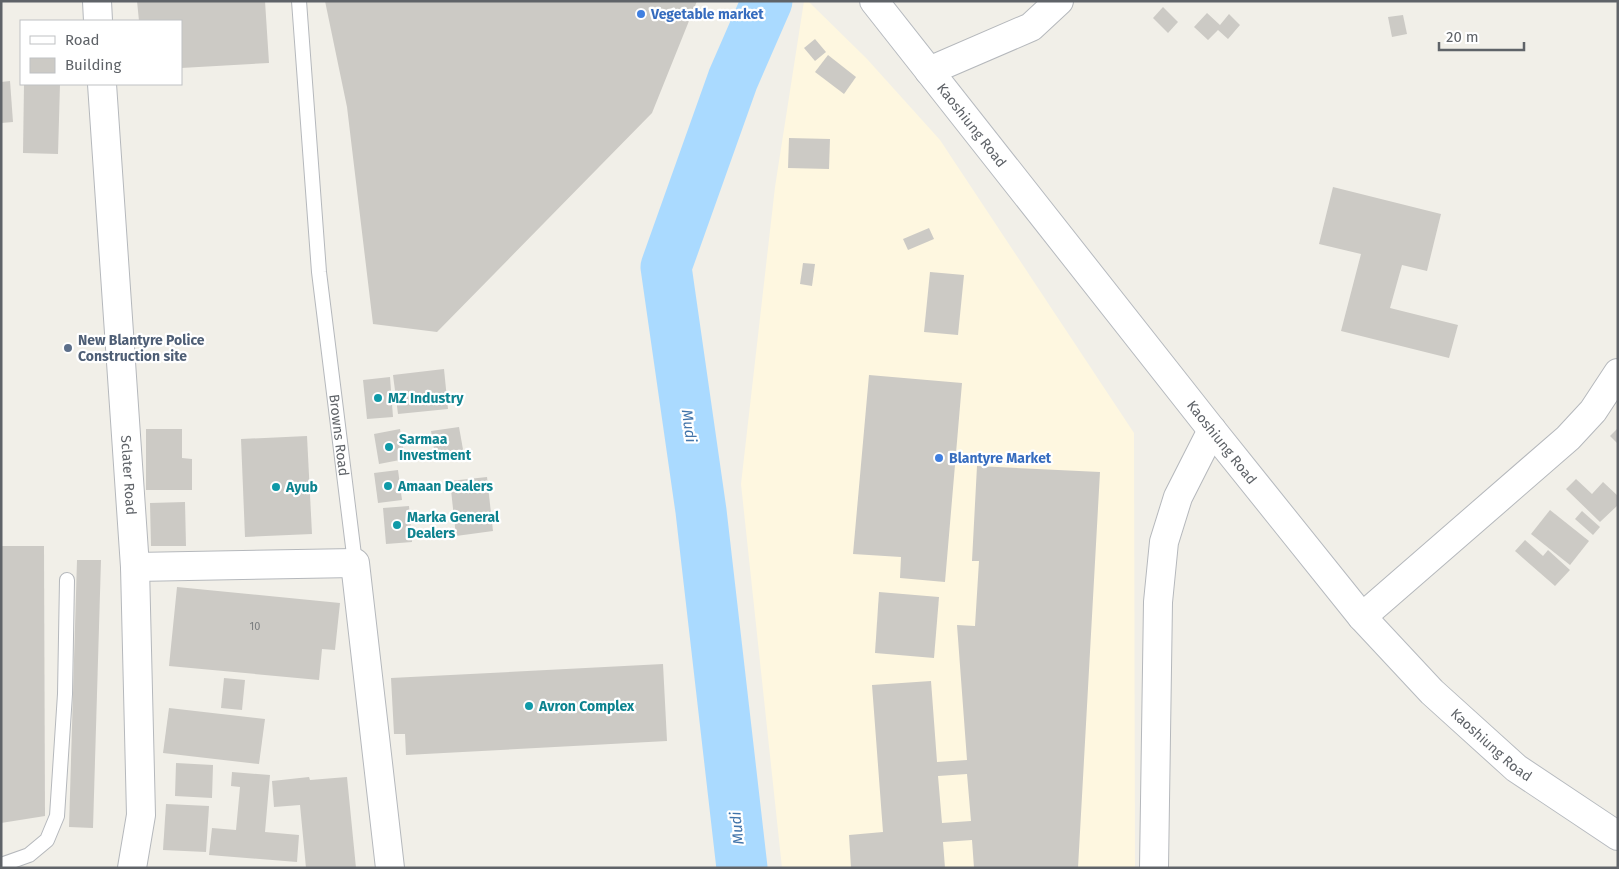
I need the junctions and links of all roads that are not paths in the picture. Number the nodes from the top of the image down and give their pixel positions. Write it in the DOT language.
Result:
graph roads {
  1 [pos="97,1"];
  2 [pos="299,1"];
  3 [pos="874,1"];
  4 [pos="1059,1"];
  5 [pos="98,20"];
  6 [pos="929,71"];
  7 [pos="102,85"];
  8 [pos="1618,373"];
  9 [pos="1212,430"];
  10 [pos="355,562"];
  11 [pos="136,567"];
  12 [pos="67,580"];
  13 [pos="1362,617"];
  14 [pos="1618,836"];
  15 [pos="1,865"];
  16 [pos="132,868"];
  17 [pos="390,868"];
  18 [pos="1154,868"];
  1 -- 5 [label="street"];
  2 -- 10 [label="lane, Browns Road"];
  3 -- 6 [label="street, Kaoshiung Road"];
  4 -- 6 [label="street"];
  6 -- 9 [label="street, Kaoshiung Road"];
  7 -- 11 [label="street, Sclater Road"];
  8 -- 13 [label="street"];
  9 -- 13 [label="street, Kaoshiung Road"];
  9 -- 18 [label="street"];
  10 -- 11 [label="street"];
  10 -- 17 [label="street, Browns Road"];
  11 -- 16 [label="street, Sclater Road"];
  12 -- 15 [label="lane"];
  13 -- 14 [label="street, Kaoshiung Road"];
}
